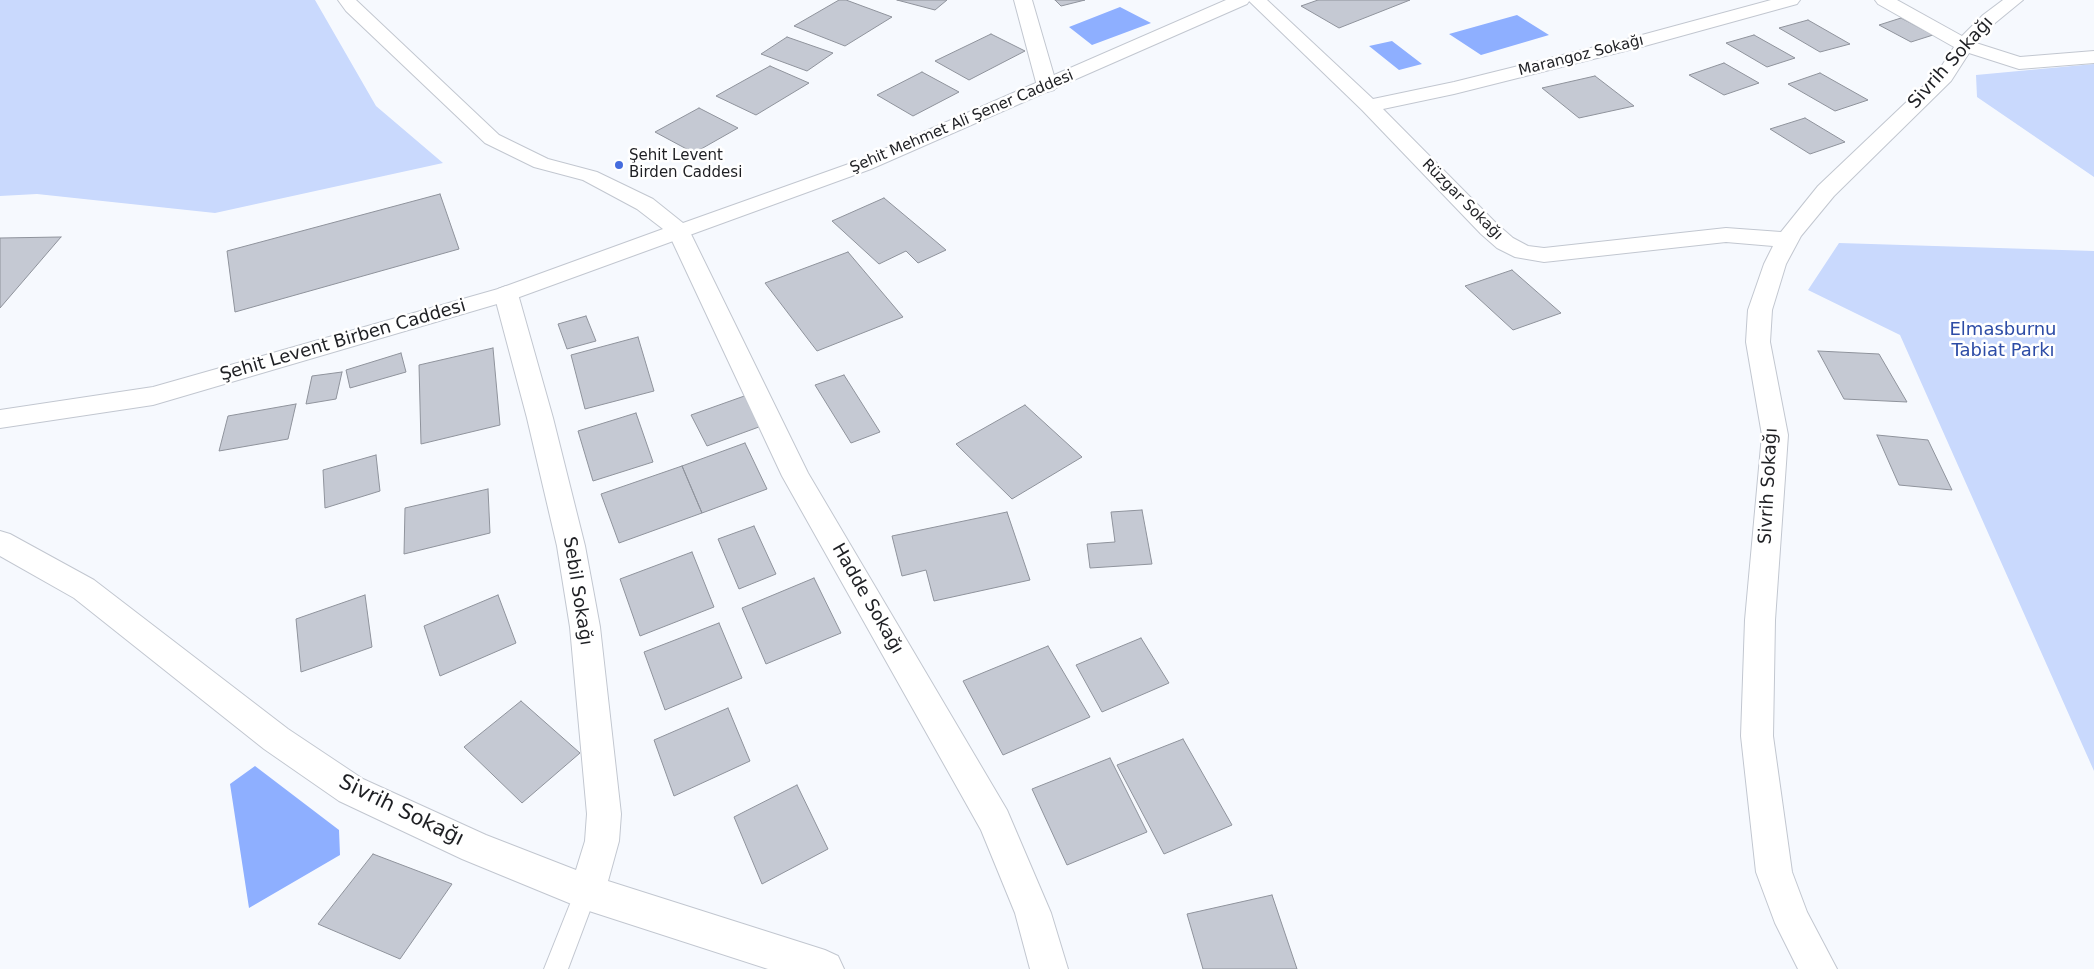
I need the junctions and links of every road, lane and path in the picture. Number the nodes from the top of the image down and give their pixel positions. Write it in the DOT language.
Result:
graph roads {
  1 [pos="347,0"];
  2 [pos="1023,0"];
  3 [pos="1240,0"];
  4 [pos="1257,0"];
  5 [pos="1791,0"];
  6 [pos="1884,0"];
  7 [pos="2014,0"];
  8 [pos="1964,45"];
  9 [pos="2094,57"];
  10 [pos="1047,86"];
  11 [pos="1369,106"];
  12 [pos="678,230"];
  13 [pos="1788,240"];
  14 [pos="506,294"];
  15 [pos="0,419"];
  16 [pos="0,542"];
  17 [pos="586,892"];
  18 [pos="789,963"];
  19 [pos="556,969"];
  20 [pos="826,969"];
  21 [pos="1050,969"];
  22 [pos="1818,969"];
  1 -- 12 [label="street"];
  2 -- 10 [label="street"];
  3 -- 10 [label="street, Şehit Mehmet Ali Şener Caddesi"];
  4 -- 11 [label="street, Rüzgar Sokağı"];
  5 -- 11 [label="street, Marangoz Sokağı"];
  6 -- 8 [label="street"];
  7 -- 8 [label="street, Sivrih Sokağı"];
  8 -- 9 [label="street"];
  8 -- 13 [label="street, Sivrih Sokağı"];
  10 -- 12 [label="street, Şehit Mehmet Ali Şener Caddesi"];
  11 -- 13 [label="street, Rüzgar Sokağı"];
  12 -- 14 [label="street, Şehit Levent Birben Caddesi"];
  12 -- 21 [label="street, Hadde Sokağı"];
  13 -- 22 [label="street, Sivrih Sokağı"];
  14 -- 15 [label="street, Şehit Levent Birben Caddesi"];
  14 -- 17 [label="street, Sebil Sokağı"];
  16 -- 17 [label="street, Sivrih Sokağı"];
  17 -- 18 [label="street, Sivrih Sokağı"];
  17 -- 19 [label="lane"];
  18 -- 20 [label="street, Sivrih Sokağı"];
}
